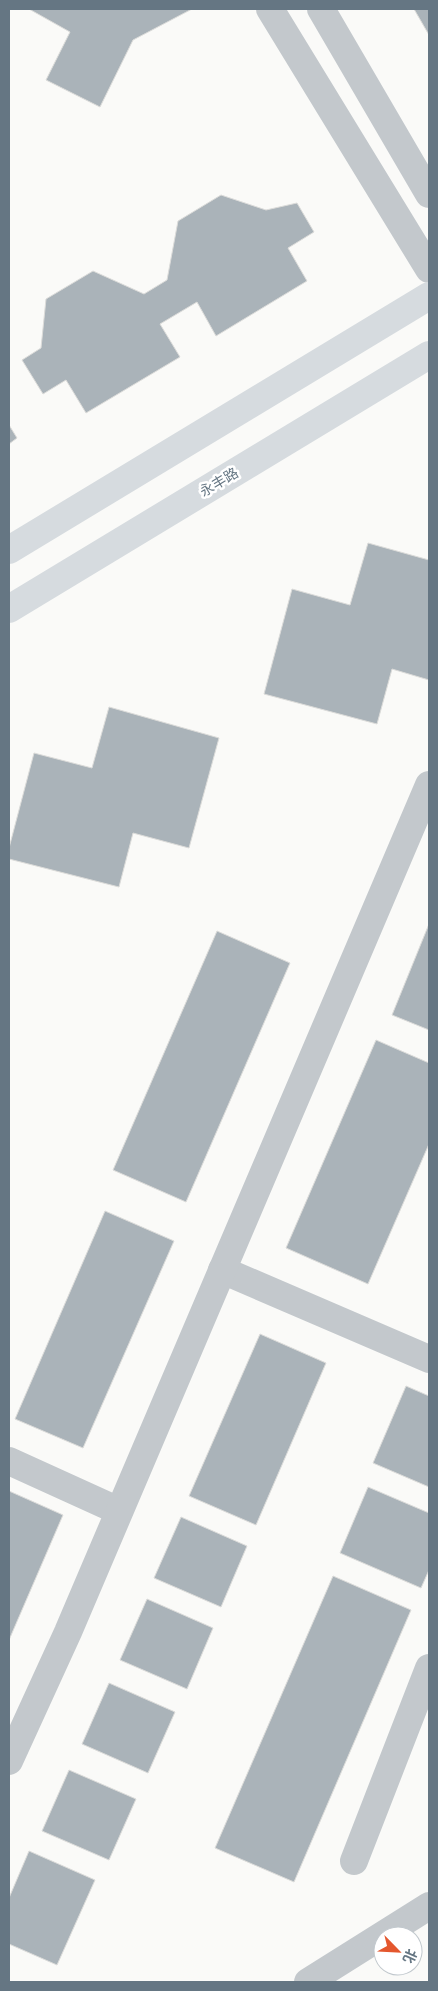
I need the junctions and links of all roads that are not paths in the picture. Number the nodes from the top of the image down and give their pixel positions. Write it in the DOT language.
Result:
graph roads {
  1 [pos="270,9"];
  2 [pos="321,9"];
  3 [pos="429,194"];
  4 [pos="429,268"];
  5 [pos="429,296"];
  6 [pos="429,355"];
  7 [pos="9,550"];
  8 [pos="9,609"];
  9 [pos="429,785"];
  10 [pos="222,1270"];
  11 [pos="429,1359"];
  12 [pos="9,1461"];
  13 [pos="119,1511"];
  14 [pos="429,1668"];
  15 [pos="9,1761"];
  16 [pos="354,1861"];
  17 [pos="429,1906"];
  18 [pos="308,1982"];
  1 -- 4 [label="street"];
  2 -- 3 [label="street"];
  5 -- 7 [label="street"];
  6 -- 8 [label="street, 永丰路"];
  9 -- 10 [label="street"];
  10 -- 11 [label="street"];
  10 -- 13 [label="street"];
  12 -- 13 [label="street"];
  13 -- 15 [label="street"];
  14 -- 16 [label="street"];
  17 -- 18 [label="street"];
}
